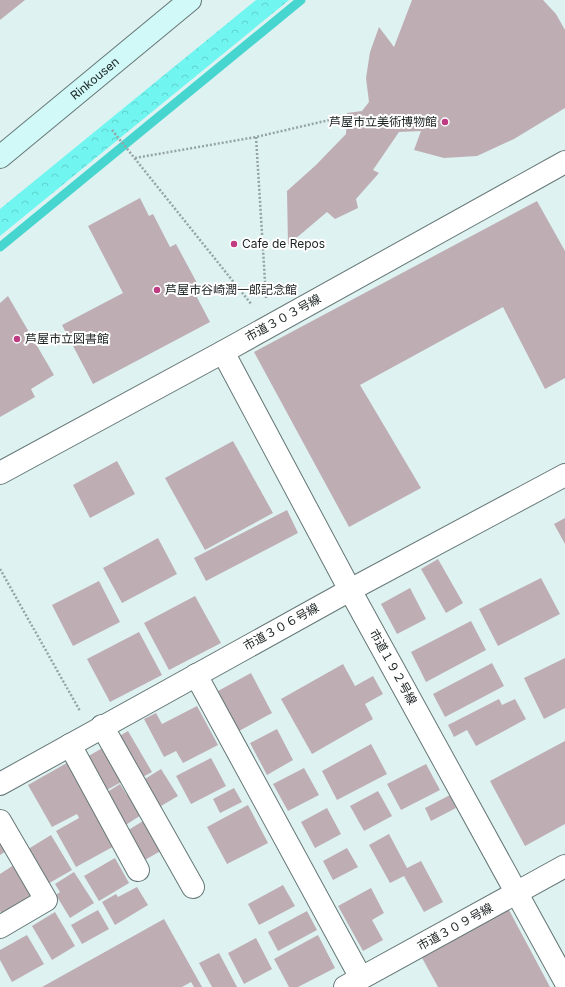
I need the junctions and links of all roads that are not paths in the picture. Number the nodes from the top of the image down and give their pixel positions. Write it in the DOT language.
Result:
graph roads {
  1 [pos="190,0"];
  2 [pos="0,157"];
  3 [pos="565,162"];
  4 [pos="223,352"];
  5 [pos="0,473"];
  6 [pos="565,475"];
  7 [pos="350,590"];
  8 [pos="196,674"];
  9 [pos="97,729"];
  10 [pos="70,745"];
  11 [pos="0,784"];
  12 [pos="0,820"];
  13 [pos="565,866"];
  14 [pos="138,870"];
  15 [pos="194,888"];
  16 [pos="517,892"];
  17 [pos="0,927"];
  18 [pos="565,981"];
  19 [pos="353,983"];
  1 -- 2 [label="street, Rinkousen"];
  3 -- 4 [label="street, 市道３０３号線"];
  4 -- 5 [label="street, 市道３０３号線"];
  4 -- 7 [label="street, 市道１９２号線"];
  6 -- 7 [label="street, 市道３０６号線"];
  7 -- 8 [label="street, 市道３０６号線"];
  7 -- 16 [label="street, 市道１９２号線"];
  8 -- 9 [label="street, 市道３０６号線"];
  8 -- 19 [label="street"];
  9 -- 10 [label="street, 市道３０６号線"];
  9 -- 15 [label="street"];
  10 -- 11 [label="street, 市道３０６号線"];
  10 -- 14 [label="street"];
  12 -- 17 [label="street"];
  13 -- 16 [label="street, 市道３０９号線"];
  16 -- 18 [label="street, 市道１９２号線"];
  16 -- 19 [label="street, 市道３０９号線"];
}
